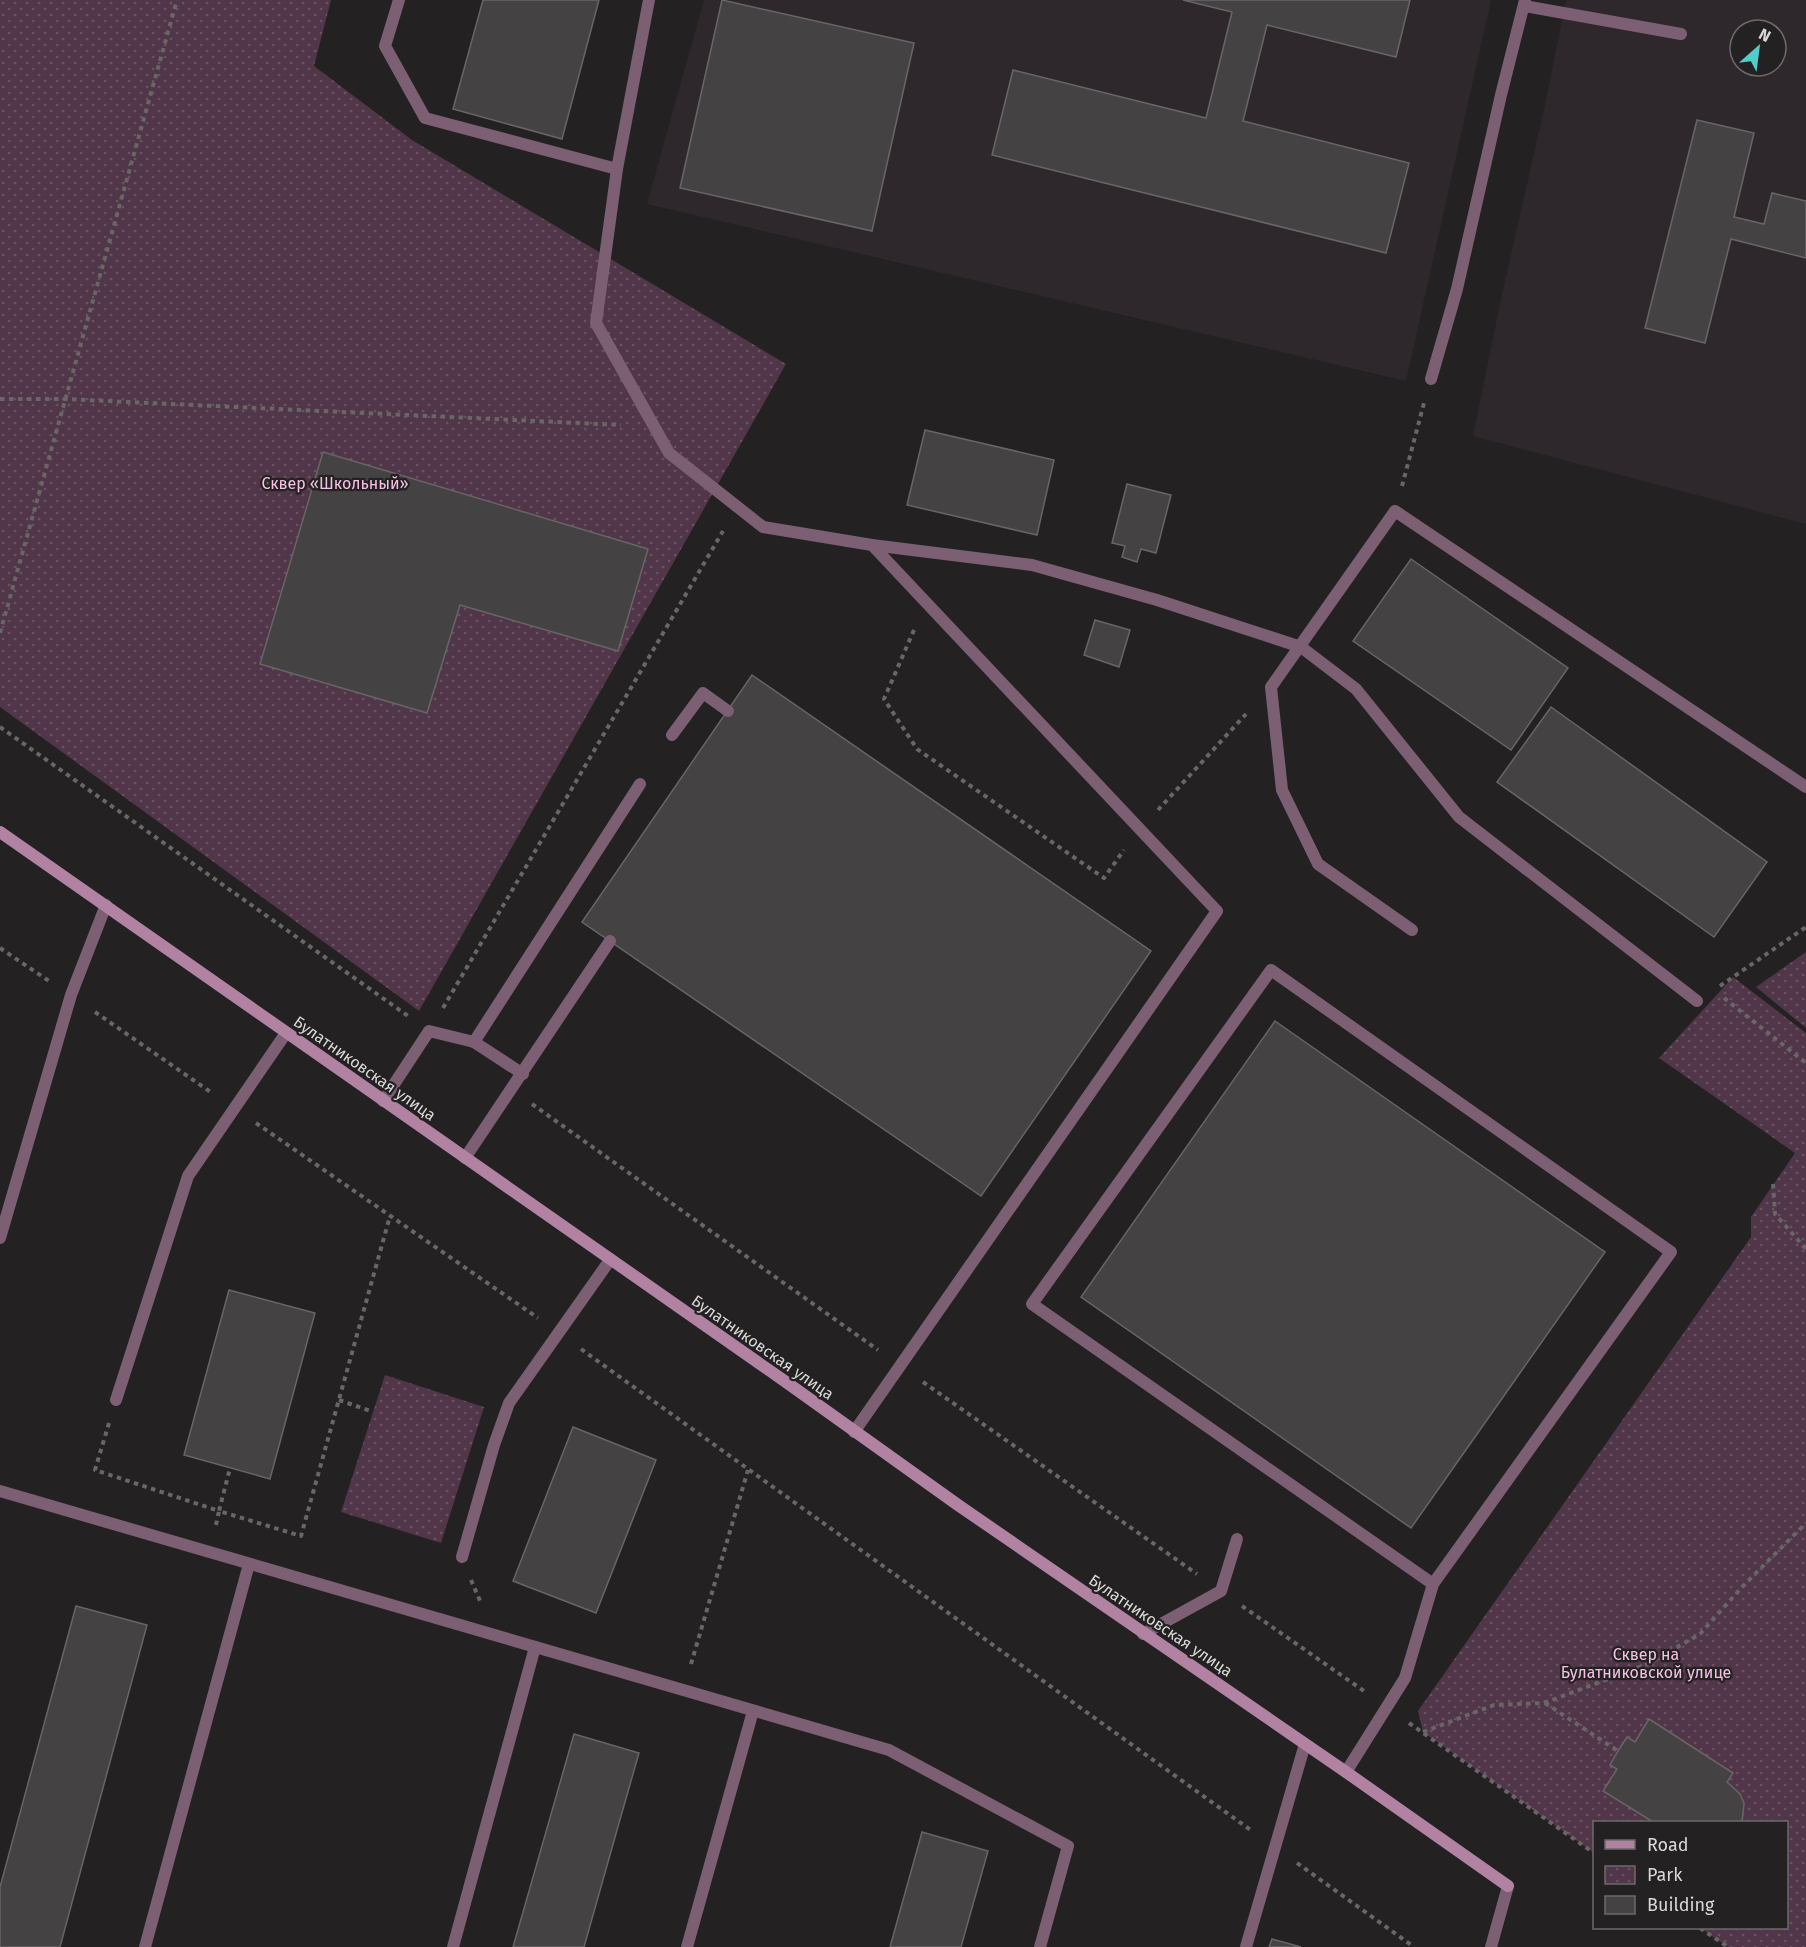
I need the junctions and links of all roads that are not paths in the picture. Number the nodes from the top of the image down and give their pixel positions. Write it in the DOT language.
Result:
graph roads {
  1 [pos="399,0"];
  2 [pos="650,0"];
  3 [pos="1525,3"];
  4 [pos="1681,34"];
  5 [pos="617,170"];
  6 [pos="1431,379"];
  7 [pos="872,545"];
  8 [pos="1301,647"];
  9 [pos="728,711"];
  10 [pos="672,735"];
  11 [pos="640,784"];
  12 [pos="1806,787"];
  13 [pos="0,832"];
  14 [pos="106,905"];
  15 [pos="1412,930"];
  16 [pos="610,941"];
  17 [pos="1697,1001"];
  18 [pos="286,1033"];
  19 [pos="474,1042"];
  20 [pos="523,1074"];
  21 [pos="383,1101"];
  22 [pos="465,1158"];
  23 [pos="0,1238"];
  24 [pos="610,1260"];
  25 [pos="116,1400"];
  26 [pos="854,1432"];
  27 [pos="0,1491"];
  28 [pos="1237,1539"];
  29 [pos="462,1557"];
  30 [pos="249,1564"];
  31 [pos="1433,1584"];
  32 [pos="1143,1634"];
  33 [pos="535,1647"];
  34 [pos="753,1711"];
  35 [pos="1305,1744"];
  36 [pos="1346,1772"];
  37 [pos="1508,1886"];
  38 [pos="145,1947"];
  39 [pos="453,1947"];
  40 [pos="687,1947"];
  41 [pos="1040,1947"];
  42 [pos="1246,1947"];
  43 [pos="1491,1947"];
  1 -- 5 [label="lane"];
  2 -- 5 [label="lane"];
  3 -- 4 [label="lane"];
  3 -- 6 [label="lane"];
  5 -- 7 [label="lane"];
  7 -- 8 [label="lane"];
  7 -- 26 [label="lane"];
  8 -- 12 [label="lane"];
  8 -- 15 [label="lane"];
  8 -- 17 [label="lane"];
  9 -- 10 [label="lane"];
  11 -- 19 [label="lane"];
  13 -- 14 [label="street, Булатниковская улица"];
  14 -- 18 [label="street, Булатниковская улица"];
  14 -- 23 [label="lane"];
  16 -- 20 [label="lane"];
  18 -- 21 [label="street, Булатниковская улица"];
  18 -- 25 [label="lane"];
  19 -- 20 [label="lane"];
  19 -- 21 [label="lane"];
  20 -- 22 [label="lane"];
  21 -- 22 [label="street, Булатниковская улица"];
  22 -- 24 [label="street, Булатниковская улица"];
  24 -- 26 [label="street, Булатниковская улица"];
  24 -- 29 [label="lane"];
  26 -- 32 [label="street, Булатниковская улица"];
  27 -- 30 [label="lane"];
  28 -- 32 [label="lane"];
  30 -- 33 [label="lane"];
  30 -- 38 [label="lane"];
  31 -- 31 [label="lane"];
  31 -- 36 [label="lane"];
  32 -- 35 [label="street, Булатниковская улица"];
  33 -- 34 [label="lane"];
  33 -- 39 [label="lane"];
  34 -- 40 [label="lane"];
  34 -- 41 [label="lane"];
  35 -- 36 [label="street, Булатниковская улица"];
  35 -- 42 [label="lane"];
  36 -- 37 [label="street, Булатниковская улица"];
  37 -- 43 [label="lane"];
}
